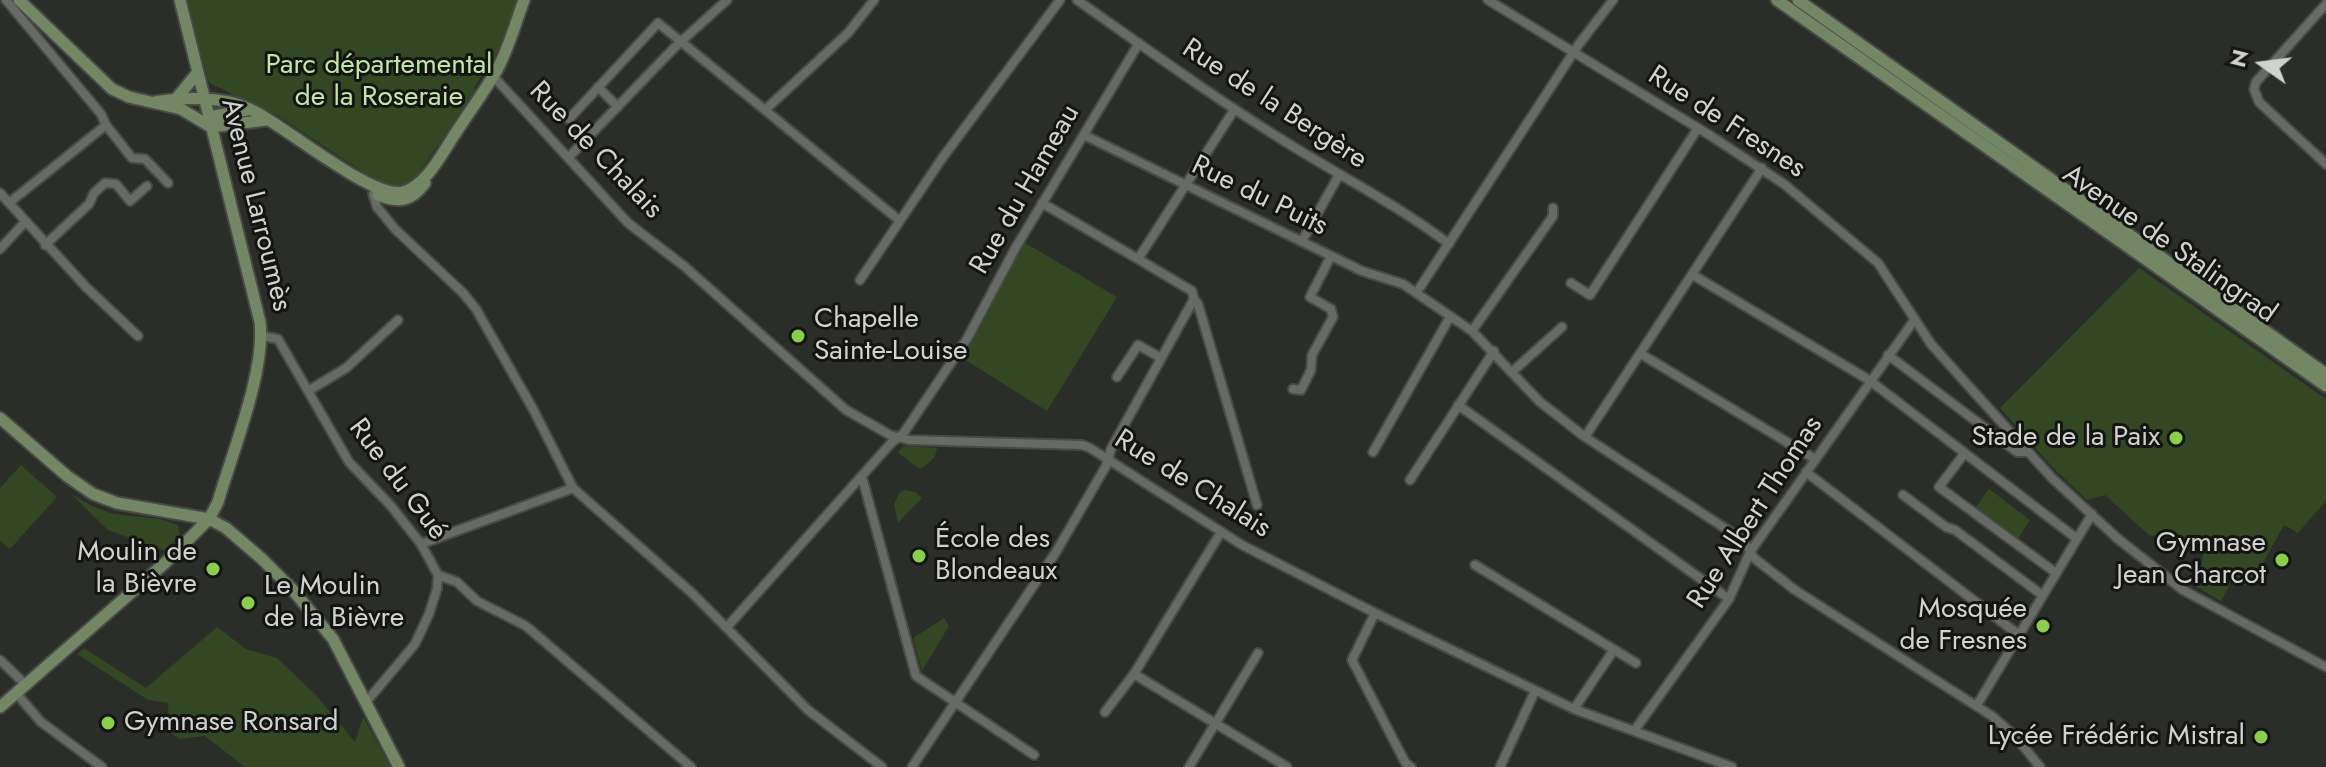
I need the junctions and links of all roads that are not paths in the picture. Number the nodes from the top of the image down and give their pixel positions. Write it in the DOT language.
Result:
graph roads {
  1 [pos="6,0"];
  2 [pos="19,0"];
  3 [pos="180,0"];
  4 [pos="524,0"];
  5 [pos="727,0"];
  6 [pos="874,0"];
  7 [pos="1060,0"];
  8 [pos="1078,0"];
  9 [pos="1488,0"];
  10 [pos="1613,0"];
  11 [pos="1777,0"];
  12 [pos="1798,0"];
  13 [pos="2325,2"];
  14 [pos="683,41"];
  15 [pos="1139,43"];
  16 [pos="1573,52"];
  17 [pos="198,72"];
  18 [pos="493,76"];
  19 [pos="598,87"];
  20 [pos="205,100"];
  21 [pos="179,104"];
  22 [pos="618,107"];
  23 [pos="251,109"];
  24 [pos="765,110"];
  25 [pos="1234,110"];
  26 [pos="569,119"];
  27 [pos="267,120"];
  28 [pos="210,122"];
  29 [pos="106,125"];
  30 [pos="1698,128"];
  31 [pos="1084,135"];
  32 [pos="1989,142"];
  33 [pos="569,157"];
  34 [pos="2326,164"];
  35 [pos="343,168"];
  36 [pos="432,168"];
  37 [pos="1762,168"];
  38 [pos="1339,175"];
  39 [pos="168,183"];
  40 [pos="1184,185"];
  41 [pos="147,186"];
  42 [pos="0,193"];
  43 [pos="373,194"];
  44 [pos="9,203"];
  45 [pos="1042,203"];
  46 [pos="1553,208"];
  47 [pos="900,221"];
  48 [pos="25,222"];
  49 [pos="1302,241"];
  50 [pos="1449,244"];
  51 [pos="45,245"];
  52 [pos="0,249"];
  53 [pos="1331,256"];
  54 [pos="1138,259"];
  55 [pos="1693,275"];
  56 [pos="860,280"];
  57 [pos="1571,283"];
  58 [pos="1417,292"];
  59 [pos="1194,299"];
  60 [pos="1450,317"];
  61 [pos="1914,317"];
  62 [pos="398,320"];
  63 [pos="1562,327"];
  64 [pos="1472,331"];
  65 [pos="138,336"];
  66 [pos="262,336"];
  67 [pos="1494,351"];
  68 [pos="1641,354"];
  69 [pos="1888,355"];
  70 [pos="1161,358"];
  71 [pos="1512,372"];
  72 [pos="2326,374"];
  73 [pos="1117,377"];
  74 [pos="1869,380"];
  75 [pos="2326,386"];
  76 [pos="1293,389"];
  77 [pos="308,391"];
  78 [pos="1458,405"];
  79 [pos="0,418"];
  80 [pos="1585,437"];
  81 [pos="898,438"];
  82 [pos="1373,452"];
  83 [pos="2027,452"];
  84 [pos="1964,454"];
  85 [pos="1108,459"];
  86 [pos="1815,459"];
  87 [pos="1806,472"];
  88 [pos="862,477"];
  89 [pos="1410,480"];
  90 [pos="573,488"];
  91 [pos="1903,495"];
  92 [pos="1257,505"];
  93 [pos="178,513"];
  94 [pos="2092,514"];
  95 [pos="209,519"];
  96 [pos="1221,532"];
  97 [pos="2076,538"];
  98 [pos="187,541"];
  99 [pos="421,544"];
  100 [pos="1750,552"];
  101 [pos="1475,565"];
  102 [pos="2056,573"];
  103 [pos="438,575"];
  104 [pos="2042,595"];
  105 [pos="1729,599"];
  106 [pos="1375,613"];
  107 [pos="727,627"];
  108 [pos="2019,635"];
  109 [pos="1613,651"];
  110 [pos="1258,653"];
  111 [pos="0,660"];
  112 [pos="1636,663"];
  113 [pos="2326,667"];
  114 [pos="1134,674"];
  115 [pos="21,689"];
  116 [pos="1535,691"];
  117 [pos="367,701"];
  118 [pos="956,703"];
  119 [pos="1977,705"];
  120 [pos="0,707"];
  121 [pos="1574,709"];
  122 [pos="1105,712"];
  123 [pos="1216,724"];
  124 [pos="379,725"];
  125 [pos="1634,731"];
  126 [pos="1034,755"];
  127 [pos="102,767"];
  128 [pos="399,767"];
  129 [pos="407,767"];
  130 [pos="691,767"];
  131 [pos="882,767"];
  132 [pos="912,767"];
  133 [pos="1189,767"];
  134 [pos="1287,767"];
  135 [pos="1411,767"];
  136 [pos="1500,767"];
  137 [pos="1731,767"];
  138 [pos="2040,767"];
  1 -- 29 [label="street"];
  2 -- 21 [label="main road"];
  3 -- 17 [label="main road, Avenue Larroumès"];
  4 -- 18 [label="main road"];
  5 -- 14 [label="street"];
  6 -- 24 [label="street"];
  7 -- 47 [label="street"];
  8 -- 15 [label="street, Rue de la Bergère"];
  9 -- 16 [label="street, Rue de Fresnes"];
  10 -- 16 [label="street"];
  11 -- 32 [label="main road"];
  12 -- 32 [label="main road"];
  13 -- 34 [label="street"];
  14 -- 19 [label="street"];
  14 -- 22 [label="street"];
  14 -- 24 [label="street"];
  15 -- 25 [label="street, Rue de la Bergère"];
  15 -- 31 [label="street, Rue du Hameau"];
  16 -- 30 [label="street, Rue de Fresnes"];
  16 -- 50 [label="street"];
  17 -- 20 [label="main road, Avenue Larroumès"];
  17 -- 21 [label="main road"];
  18 -- 33 [label="street, Rue de Chalais"];
  18 -- 36 [label="main road"];
  19 -- 22 [label="street"];
  19 -- 26 [label="street"];
  20 -- 21 [label="main road"];
  20 -- 23 [label="main road"];
  20 -- 28 [label="main road, Avenue Larroumès"];
  21 -- 28 [label="main road"];
  22 -- 33 [label="street"];
  23 -- 27 [label="main road"];
  23 -- 28 [label="main road"];
  24 -- 47 [label="street"];
  25 -- 38 [label="street, Rue de la Bergère"];
  25 -- 40 [label="street"];
  27 -- 28 [label="main road"];
  27 -- 35 [label="main road"];
  28 -- 66 [label="main road, Avenue Larroumès"];
  29 -- 39 [label="street"];
  29 -- 44 [label="street"];
  30 -- 37 [label="street, Rue de Fresnes"];
  30 -- 57 [label="street"];
  31 -- 40 [label="street, Rue du Puits"];
  31 -- 45 [label="street, Rue du Hameau"];
  32 -- 72 [label="main road, Avenue de Stalingrad"];
  32 -- 75 [label="main road, Avenue de Stalingrad"];
  33 -- 81 [label="street, Rue de Chalais"];
  35 -- 36 [label="main road"];
  35 -- 43 [label="main road"];
  36 -- 43 [label="main road"];
  37 -- 55 [label="street"];
  37 -- 61 [label="street, Rue de Fresnes"];
  38 -- 49 [label="street"];
  38 -- 50 [label="street, Rue de la Bergère"];
  40 -- 49 [label="street, Rue du Puits"];
  40 -- 54 [label="street"];
  41 -- 51 [label="street"];
  42 -- 44 [label="street"];
  43 -- 90 [label="street"];
  44 -- 48 [label="street"];
  45 -- 54 [label="street"];
  45 -- 81 [label="street, Rue du Hameau"];
  46 -- 64 [label="street"];
  47 -- 56 [label="street"];
  48 -- 51 [label="street"];
  48 -- 52 [label="street"];
  49 -- 53 [label="street, Rue du Puits"];
  50 -- 58 [label="street"];
  51 -- 65 [label="street"];
  53 -- 58 [label="street, Rue du Puits"];
  53 -- 76 [label="street"];
  54 -- 59 [label="street"];
  55 -- 68 [label="street"];
  55 -- 74 [label="street"];
  58 -- 60 [label="street, Rue du Puits"];
  59 -- 70 [label="street"];
  59 -- 92 [label="street"];
  60 -- 64 [label="street, Rue du Puits"];
  60 -- 82 [label="street"];
  61 -- 69 [label="street, Rue Albert Thomas"];
  61 -- 83 [label="street, Rue de Fresnes"];
  62 -- 77 [label="street"];
  63 -- 71 [label="street"];
  64 -- 67 [label="street, Rue du Puits"];
  66 -- 77 [label="street, Rue du Gué"];
  66 -- 95 [label="main road, Avenue Larroumès"];
  67 -- 71 [label="street, Rue du Puits"];
  67 -- 78 [label="street"];
  68 -- 80 [label="street"];
  68 -- 86 [label="street"];
  69 -- 74 [label="street, Rue Albert Thomas"];
  69 -- 83 [label="street"];
  70 -- 73 [label="street"];
  70 -- 85 [label="street"];
  71 -- 80 [label="street, Rue du Puits"];
  74 -- 84 [label="street"];
  74 -- 86 [label="street, Rue Albert Thomas"];
  77 -- 99 [label="street, Rue du Gué"];
  78 -- 89 [label="street"];
  78 -- 105 [label="street"];
  79 -- 93 [label="main road"];
  80 -- 100 [label="street, Rue du Puits"];
  81 -- 85 [label="street, Rue de Chalais"];
  81 -- 88 [label="street, Rue du Hameau"];
  83 -- 94 [label="street"];
  84 -- 97 [label="street"];
  84 -- 102 [label="street"];
  85 -- 96 [label="street, Rue de Chalais"];
  85 -- 118 [label="street"];
  86 -- 87 [label="street, Rue Albert Thomas"];
  87 -- 100 [label="street, Rue Albert Thomas"];
  87 -- 108 [label="street"];
  88 -- 107 [label="street, Rue du Hameau"];
  88 -- 118 [label="street"];
  90 -- 99 [label="street"];
  90 -- 107 [label="street"];
  91 -- 104 [label="street"];
  93 -- 95 [label="main road"];
  93 -- 98 [label="main road"];
  94 -- 97 [label="street"];
  94 -- 113 [label="street"];
  95 -- 98 [label="main road, Avenue Larroumès"];
  95 -- 117 [label="main road"];
  96 -- 106 [label="street, Rue de Chalais"];
  96 -- 114 [label="street"];
  97 -- 102 [label="street"];
  98 -- 115 [label="main road, Avenue Larroumès"];
  99 -- 103 [label="street, Rue du Gué"];
  100 -- 105 [label="street, Rue Albert Thomas"];
  100 -- 119 [label="street, Rue du Puits"];
  101 -- 109 [label="street"];
  102 -- 104 [label="street"];
  103 -- 117 [label="street, Rue du Gué"];
  103 -- 130 [label="street"];
  104 -- 108 [label="street"];
  105 -- 125 [label="street, Rue Albert Thomas"];
  106 -- 116 [label="street, Rue de Chalais"];
  106 -- 135 [label="street"];
  107 -- 131 [label="street"];
  108 -- 119 [label="street"];
  109 -- 112 [label="street"];
  109 -- 121 [label="street"];
  110 -- 123 [label="street"];
  111 -- 115 [label="street"];
  114 -- 122 [label="street"];
  114 -- 123 [label="street"];
  115 -- 120 [label="main road, Avenue Larroumès"];
  115 -- 127 [label="street"];
  116 -- 121 [label="street, Rue de Chalais"];
  116 -- 136 [label="street"];
  117 -- 124 [label="main road"];
  118 -- 126 [label="street"];
  118 -- 132 [label="street"];
  119 -- 138 [label="street, Rue du Puits"];
  121 -- 125 [label="street, Rue de Chalais"];
  123 -- 133 [label="street"];
  123 -- 134 [label="street"];
  124 -- 128 [label="main road"];
  124 -- 129 [label="main road"];
  125 -- 137 [label="street, Rue de Chalais"];
}
